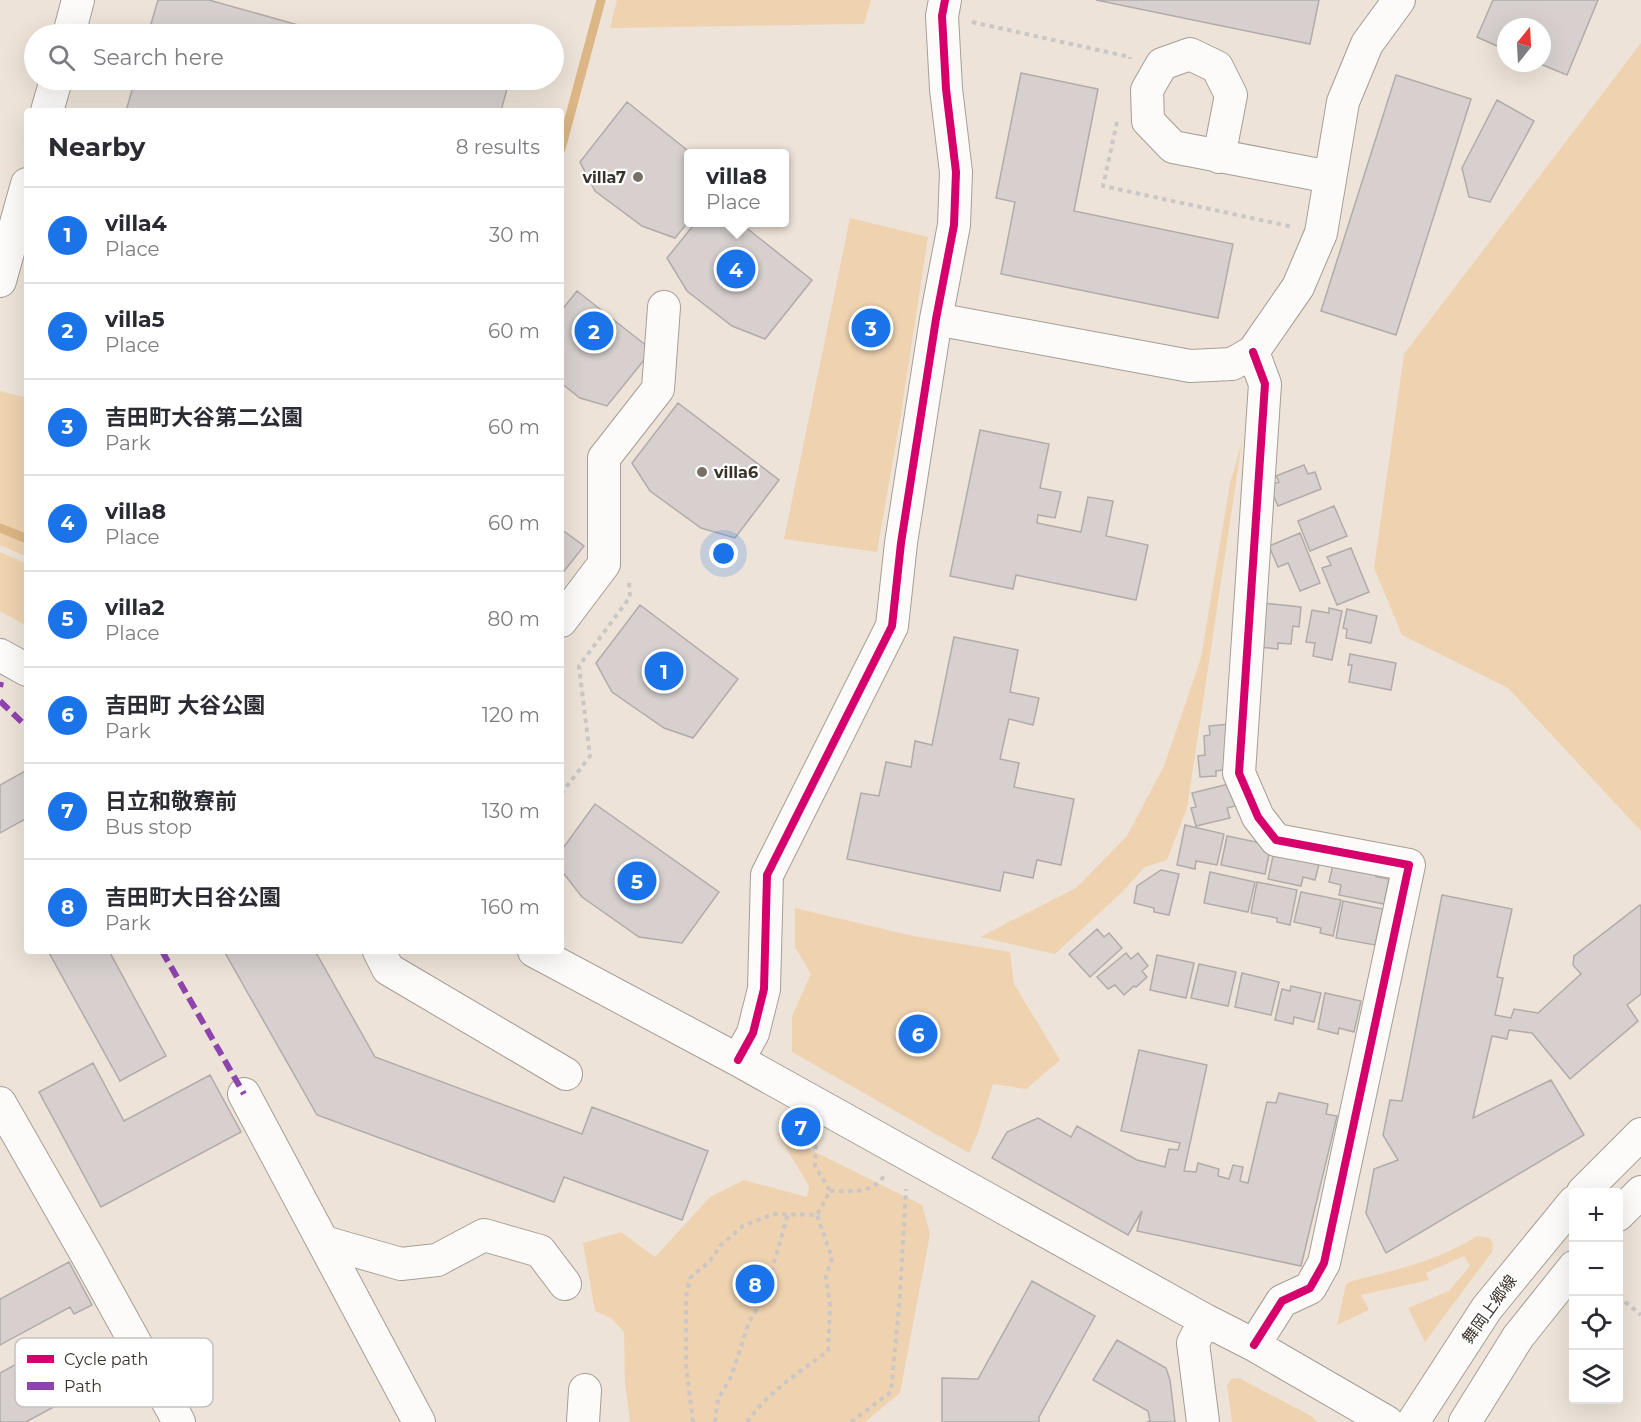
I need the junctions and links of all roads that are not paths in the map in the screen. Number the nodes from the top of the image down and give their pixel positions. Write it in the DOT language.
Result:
graph roads {
  1 [pos="78,0"];
  2 [pos="945,0"];
  3 [pos="1399,0"];
  4 [pos="72,24"];
  5 [pos="53,90"];
  6 [pos="48,108"];
  7 [pos="1219,157"];
  8 [pos="1330,177"];
  9 [pos="24,195"];
  10 [pos="0,281"];
  11 [pos="664,308"];
  12 [pos="936,319"];
  13 [pos="1253,352"];
  14 [pos="564,617"];
  15 [pos="0,655"];
  16 [pos="24,668"];
  17 [pos="380,954"];
  18 [pos="540,954"];
  19 [pos="738,1060"];
  20 [pos="566,1074"];
  21 [pos="244,1095"];
  22 [pos="0,1103"];
  23 [pos="1641,1134"];
  24 [pos="1587,1188"];
  25 [pos="1641,1192"];
  26 [pos="1569,1208"];
  27 [pos="1623,1210"];
  28 [pos="324,1242"];
  29 [pos="1569,1273"];
  30 [pos="565,1284"];
  31 [pos="1205,1320"];
  32 [pos="133,1338"];
  33 [pos="1254,1345"];
  34 [pos="585,1389"];
  35 [pos="171,1407"];
  36 [pos="179,1422"];
  37 [pos="420,1422"];
  38 [pos="583,1422"];
  39 [pos="1203,1422"];
  40 [pos="1387,1422"];
  41 [pos="1413,1422"];
  42 [pos="1465,1422"];
  1 -- 4 [label="street"];
  2 -- 12 [label="street"];
  3 -- 8 [label="street"];
  5 -- 6 [label="street"];
  7 -- 8 [label="street"];
  8 -- 13 [label="street"];
  9 -- 10 [label="street"];
  11 -- 14 [label="street"];
  12 -- 13 [label="street"];
  12 -- 19 [label="street"];
  13 -- 33 [label="street"];
  15 -- 16 [label="street"];
  17 -- 20 [label="street"];
  18 -- 19 [label="street"];
  19 -- 31 [label="street"];
  21 -- 28 [label="street"];
  22 -- 32 [label="street"];
  23 -- 24 [label="street"];
  25 -- 27 [label="street"];
  26 -- 41 [label="street, 舞岡上郷線"];
  28 -- 30 [label="street"];
  28 -- 37 [label="street"];
  29 -- 42 [label="street"];
  31 -- 33 [label="street"];
  31 -- 39 [label="street"];
  33 -- 40 [label="street"];
  34 -- 38 [label="street"];
  35 -- 36 [label="street"];
}
